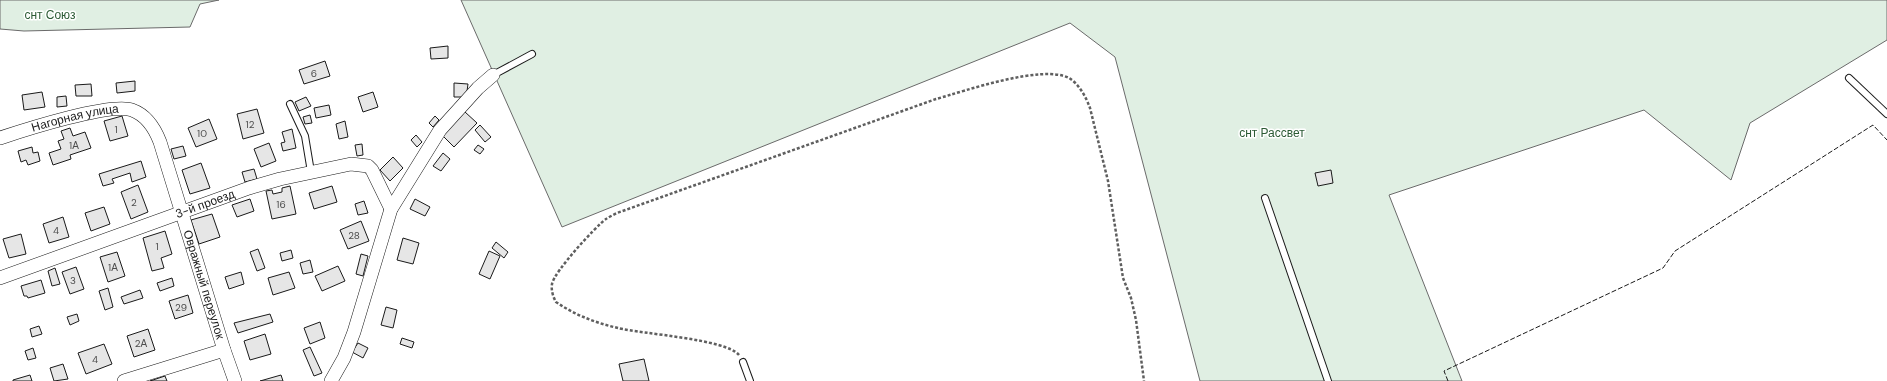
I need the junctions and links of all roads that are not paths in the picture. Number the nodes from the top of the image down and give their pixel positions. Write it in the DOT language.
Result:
graph roads {
  1 [pos="532,54"];
  2 [pos="492,75"];
  3 [pos="1849,78"];
  4 [pos="290,104"];
  5 [pos="1887,114"];
  6 [pos="148,121"];
  7 [pos="0,138"];
  8 [pos="311,172"];
  9 [pos="1265,198"];
  10 [pos="391,209"];
  11 [pos="181,213"];
  12 [pos="0,278"];
  13 [pos="224,350"];
  14 [pos="743,362"];
  15 [pos="124,381"];
  16 [pos="235,381"];
  17 [pos="331,381"];
  18 [pos="750,381"];
  19 [pos="1328,381"];
  1 -- 2 [label="lane"];
  2 -- 10 [label="street"];
  3 -- 5 [label="lane"];
  4 -- 8 [label="lane"];
  6 -- 7 [label="street, Нагорная улица"];
  6 -- 11 [label="street, Овражный переулок"];
  8 -- 10 [label="street, 3-й проезд"];
  8 -- 11 [label="street, 3-й проезд"];
  9 -- 19 [label="lane"];
  10 -- 17 [label="street"];
  11 -- 12 [label="street, 3-й проезд"];
  11 -- 13 [label="street, Овражный переулок"];
  13 -- 15 [label="street"];
  13 -- 16 [label="street, Овражный переулок"];
  14 -- 18 [label="lane"];
}
